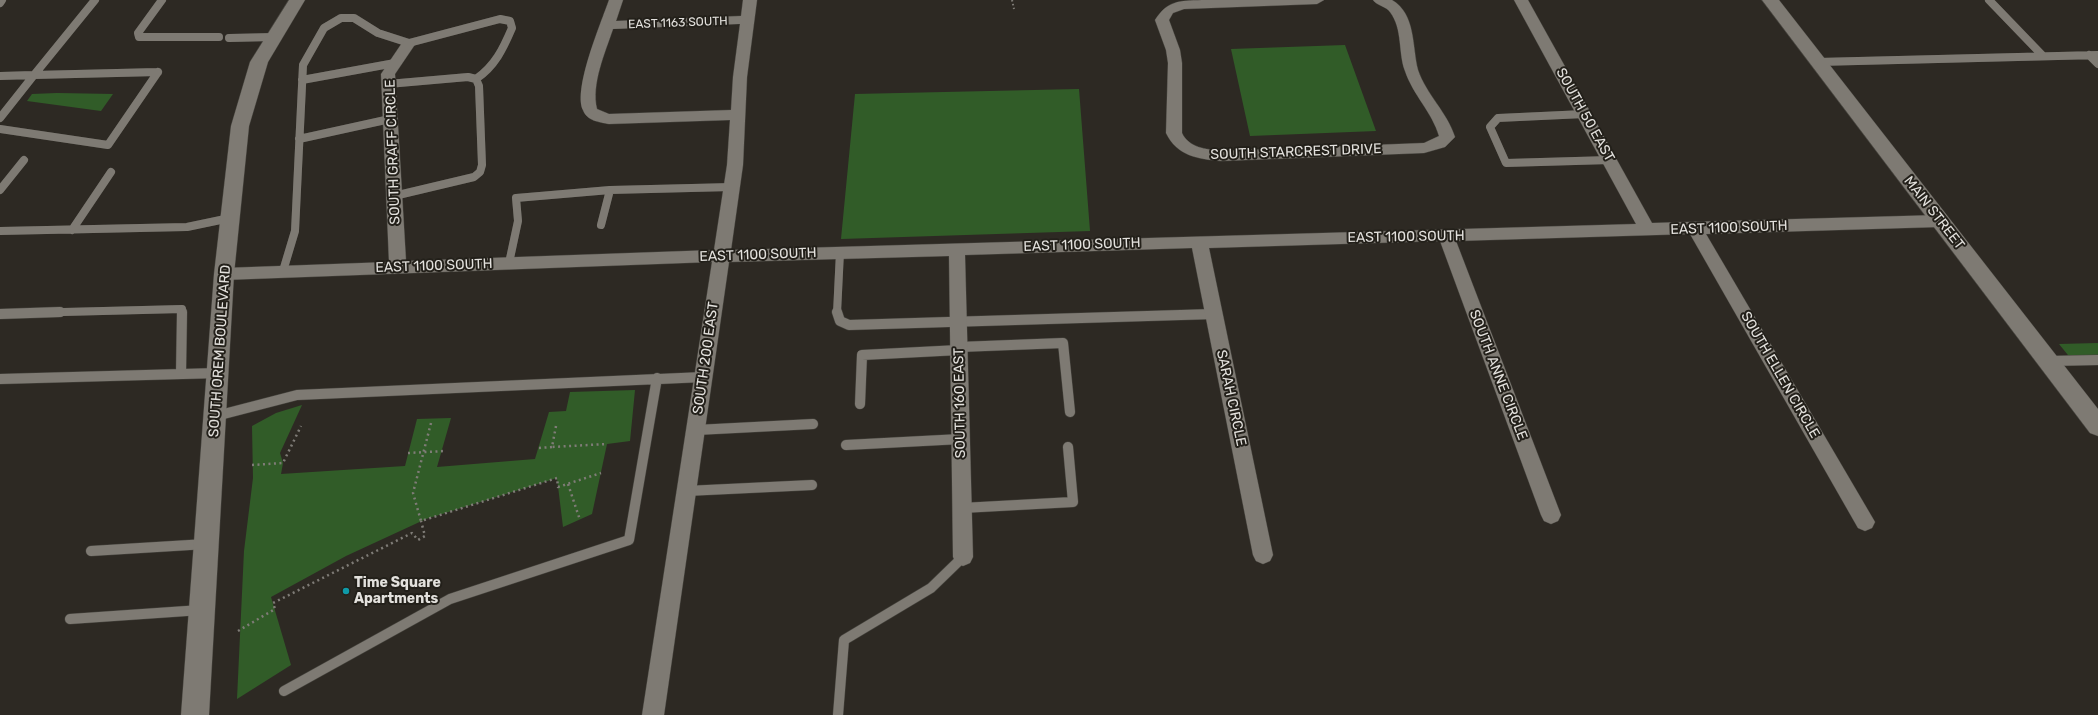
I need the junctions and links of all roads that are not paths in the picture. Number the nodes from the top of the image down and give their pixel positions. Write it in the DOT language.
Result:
graph roads {
  1 [pos="2,0"];
  2 [pos="94,0"];
  3 [pos="162,0"];
  4 [pos="297,0"];
  5 [pos="616,0"];
  6 [pos="750,0"];
  7 [pos="1317,0"];
  8 [pos="1380,0"];
  9 [pos="1521,0"];
  10 [pos="1770,0"];
  11 [pos="1989,0"];
  12 [pos="1261,1"];
  13 [pos="0,3"];
  14 [pos="747,20"];
  15 [pos="608,25"];
  16 [pos="219,37"];
  17 [pos="274,37"];
  18 [pos="229,38"];
  19 [pos="409,43"];
  20 [pos="2088,55"];
  21 [pos="2098,55"];
  22 [pos="2043,56"];
  23 [pos="1818,62"];
  24 [pos="395,64"];
  25 [pos="2098,64"];
  26 [pos="34,75"];
  27 [pos="0,76"];
  28 [pos="476,79"];
  29 [pos="302,80"];
  30 [pos="388,84"];
  31 [pos="1584,114"];
  32 [pos="739,115"];
  33 [pos="0,118"];
  34 [pos="390,119"];
  35 [pos="0,129"];
  36 [pos="299,139"];
  37 [pos="24,160"];
  38 [pos="1610,160"];
  39 [pos="111,172"];
  40 [pos="732,187"];
  41 [pos="0,190"];
  42 [pos="610,190"];
  43 [pos="394,196"];
  44 [pos="230,218"];
  45 [pos="1940,221"];
  46 [pos="601,225"];
  47 [pos="1695,229"];
  48 [pos="72,230"];
  49 [pos="1648,230"];
  50 [pos="0,231"];
  51 [pos="1446,236"];
  52 [pos="1199,241"];
  53 [pos="957,249"];
  54 [pos="840,252"];
  55 [pos="721,256"];
  56 [pos="509,263"];
  57 [pos="398,267"];
  58 [pos="283,272"];
  59 [pos="224,274"];
  60 [pos="0,314"];
  61 [pos="1214,314"];
  62 [pos="958,321"];
  63 [pos="959,348"];
  64 [pos="2098,360"];
  65 [pos="2048,361"];
  66 [pos="219,373"];
  67 [pos="181,374"];
  68 [pos="704,377"];
  69 [pos="657,378"];
  70 [pos="0,379"];
  71 [pos="860,404"];
  72 [pos="1070,412"];
  73 [pos="216,416"];
  74 [pos="813,424"];
  75 [pos="2098,426"];
  76 [pos="696,430"];
  77 [pos="961,439"];
  78 [pos="846,445"];
  79 [pos="1068,447"];
  80 [pos="812,485"];
  81 [pos="686,491"];
  82 [pos="962,508"];
  83 [pos="1551,515"];
  84 [pos="1865,522"];
  85 [pos="207,544"];
  86 [pos="91,551"];
  87 [pos="1263,555"];
  88 [pos="963,557"];
  89 [pos="202,610"];
  90 [pos="70,619"];
  91 [pos="284,691"];
  92 [pos="838,714"];
  93 [pos="195,715"];
  94 [pos="653,715"];
  1 -- 13 [label="lane"];
  2 -- 26 [label="lane"];
  3 -- 16 [label="lane"];
  4 -- 17 [label="street, SOUTH OREM BOULEVARD"];
  5 -- 15 [label="street"];
  6 -- 14 [label="street, SOUTH 200 EAST"];
  7 -- 12 [label="street, SOUTH STARCREST DRIVE"];
  8 -- 12 [label="street, SOUTH STARCREST DRIVE"];
  9 -- 31 [label="street, SOUTH 50 EAST"];
  10 -- 23 [label="street, MAIN STREET"];
  11 -- 22 [label="lane"];
  14 -- 15 [label="street, EAST 1163 SOUTH"];
  14 -- 32 [label="street, SOUTH 200 EAST"];
  15 -- 32 [label="street"];
  17 -- 18 [label="lane"];
  17 -- 44 [label="street, SOUTH OREM BOULEVARD"];
  19 -- 24 [label="street, SOUTH GRAFF CIRCLE"];
  19 -- 28 [label="lane"];
  19 -- 29 [label="lane"];
  20 -- 21 [label="lane"];
  20 -- 22 [label="lane"];
  20 -- 25 [label="lane"];
  22 -- 23 [label="lane"];
  23 -- 45 [label="street, MAIN STREET"];
  24 -- 29 [label="lane"];
  24 -- 30 [label="street, SOUTH GRAFF CIRCLE"];
  26 -- 27 [label="lane"];
  26 -- 33 [label="lane"];
  26 -- 35 [label="lane"];
  28 -- 30 [label="lane"];
  28 -- 43 [label="lane"];
  29 -- 36 [label="lane"];
  30 -- 34 [label="street, SOUTH GRAFF CIRCLE"];
  31 -- 38 [label="street, SOUTH 50 EAST"];
  31 -- 38 [label="lane"];
  32 -- 40 [label="street, SOUTH 200 EAST"];
  34 -- 36 [label="lane"];
  34 -- 43 [label="street, SOUTH GRAFF CIRCLE"];
  36 -- 58 [label="lane"];
  37 -- 41 [label="lane"];
  38 -- 49 [label="street, SOUTH 50 EAST"];
  39 -- 48 [label="lane"];
  40 -- 42 [label="lane"];
  40 -- 55 [label="street, SOUTH 200 EAST"];
  42 -- 46 [label="lane"];
  42 -- 56 [label="lane"];
  43 -- 57 [label="street, SOUTH GRAFF CIRCLE"];
  44 -- 48 [label="lane"];
  44 -- 59 [label="street, SOUTH OREM BOULEVARD"];
  45 -- 47 [label="street, EAST 1100 SOUTH"];
  45 -- 65 [label="street, MAIN STREET"];
  47 -- 49 [label="street, EAST 1100 SOUTH"];
  47 -- 84 [label="street, SOUTH ELLEN CIRCLE"];
  48 -- 50 [label="lane"];
  49 -- 51 [label="street, EAST 1100 SOUTH"];
  51 -- 52 [label="street, EAST 1100 SOUTH"];
  51 -- 83 [label="street, SOUTH ANNE CIRCLE"];
  52 -- 53 [label="street, EAST 1100 SOUTH"];
  52 -- 61 [label="street, SARAH CIRCLE"];
  53 -- 54 [label="street, EAST 1100 SOUTH"];
  53 -- 62 [label="street, SOUTH 160 EAST"];
  54 -- 55 [label="street, EAST 1100 SOUTH"];
  54 -- 62 [label="lane"];
  55 -- 56 [label="street, EAST 1100 SOUTH"];
  55 -- 68 [label="street, SOUTH 200 EAST"];
  56 -- 57 [label="street, EAST 1100 SOUTH"];
  57 -- 58 [label="street, EAST 1100 SOUTH"];
  58 -- 59 [label="street, EAST 1100 SOUTH"];
  59 -- 66 [label="street, SOUTH OREM BOULEVARD"];
  60 -- 67 [label="lane"];
  61 -- 62 [label="lane"];
  61 -- 87 [label="street, SARAH CIRCLE"];
  62 -- 63 [label="street, SOUTH 160 EAST"];
  63 -- 71 [label="lane"];
  63 -- 72 [label="lane"];
  63 -- 77 [label="street, SOUTH 160 EAST"];
  64 -- 65 [label="lane"];
  65 -- 75 [label="street, MAIN STREET"];
  66 -- 67 [label="lane"];
  66 -- 73 [label="street, SOUTH OREM BOULEVARD"];
  67 -- 70 [label="lane"];
  68 -- 69 [label="lane"];
  68 -- 76 [label="street, SOUTH 200 EAST"];
  69 -- 73 [label="lane"];
  69 -- 91 [label="lane"];
  73 -- 85 [label="street, SOUTH OREM BOULEVARD"];
  74 -- 76 [label="lane"];
  76 -- 81 [label="street, SOUTH 200 EAST"];
  77 -- 78 [label="lane"];
  77 -- 82 [label="street, SOUTH 160 EAST"];
  79 -- 82 [label="lane"];
  80 -- 81 [label="lane"];
  81 -- 94 [label="street, SOUTH 200 EAST"];
  82 -- 88 [label="street, SOUTH 160 EAST"];
  85 -- 86 [label="lane"];
  85 -- 89 [label="street, SOUTH OREM BOULEVARD"];
  88 -- 92 [label="lane"];
  89 -- 90 [label="lane"];
  89 -- 93 [label="street, SOUTH OREM BOULEVARD"];
}
